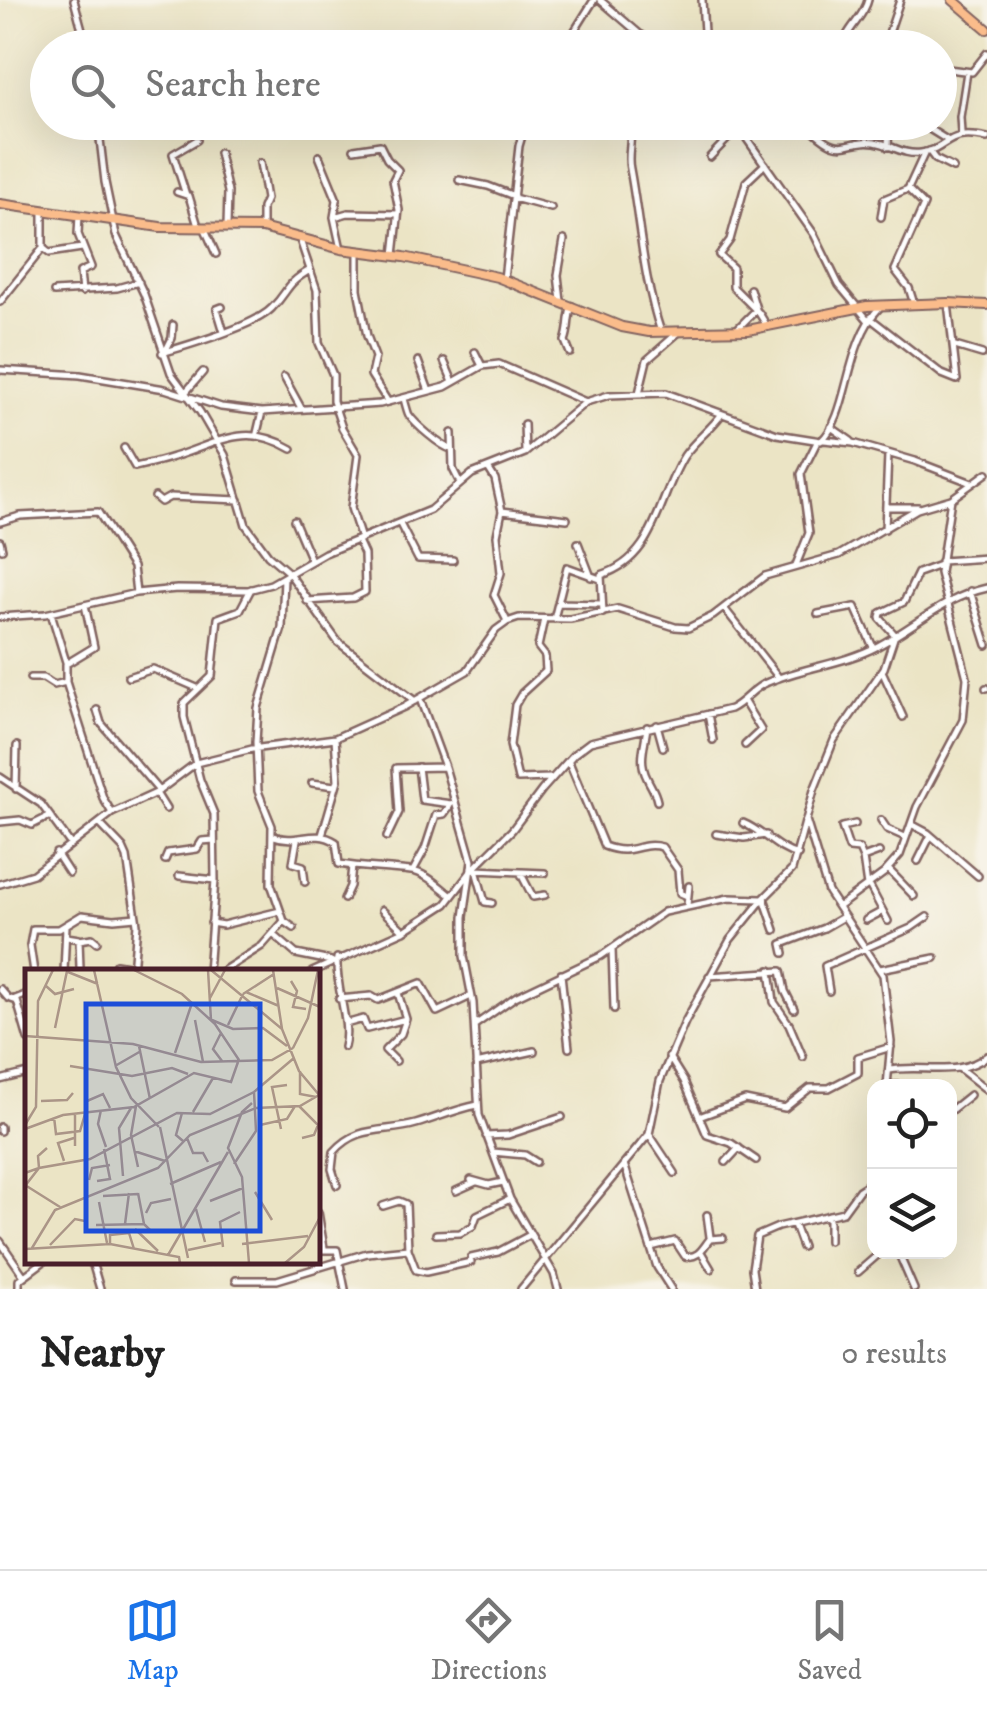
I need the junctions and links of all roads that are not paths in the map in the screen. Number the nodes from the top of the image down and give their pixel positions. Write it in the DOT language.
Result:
graph roads {
  1 [pos="74,0"];
  2 [pos="597,0"];
  3 [pos="702,0"];
  4 [pos="868,0"];
  5 [pos="900,0"];
  6 [pos="953,0"];
  7 [pos="987,29"];
  8 [pos="82,30"];
  9 [pos="576,30"];
  10 [pos="636,30"];
  11 [pos="703,30"];
  12 [pos="850,30"];
  13 [pos="890,30"];
  14 [pos="987,53"];
  15 [pos="957,71"];
  16 [pos="967,72"];
  17 [pos="961,134"];
  18 [pos="957,136"];
  19 [pos="987,138"];
  20 [pos="101,140"];
  21 [pos="197,140"];
  22 [pos="521,140"];
  23 [pos="631,140"];
  24 [pos="724,140"];
  25 [pos="748,140"];
  26 [pos="822,140"];
  27 [pos="888,140"];
  28 [pos="947,140"];
  29 [pos="888,147"];
  30 [pos="354,150"];
  31 [pos="927,152"];
  32 [pos="219,153"];
  33 [pos="319,156"];
  34 [pos="710,157"];
  35 [pos="260,164"];
  36 [pos="765,164"];
  37 [pos="953,168"];
  38 [pos="460,180"];
  39 [pos="908,189"];
  40 [pos="177,192"];
  41 [pos="186,194"];
  42 [pos="514,197"];
  43 [pos="0,204"];
  44 [pos="550,208"];
  45 [pos="43,209"];
  46 [pos="398,214"];
  47 [pos="79,215"];
  48 [pos="880,217"];
  49 [pos="334,218"];
  50 [pos="113,220"];
  51 [pos="201,226"];
  52 [pos="227,226"];
  53 [pos="262,228"];
  54 [pos="298,237"];
  55 [pos="564,240"];
  56 [pos="44,248"];
  57 [pos="82,248"];
  58 [pos="341,249"];
  59 [pos="358,251"];
  60 [pos="216,254"];
  61 [pos="394,255"];
  62 [pos="310,270"];
  63 [pos="504,279"];
  64 [pos="139,282"];
  65 [pos="750,289"];
  66 [pos="54,292"];
  67 [pos="82,292"];
  68 [pos="0,302"];
  69 [pos="561,302"];
  70 [pos="948,303"];
  71 [pos="914,304"];
  72 [pos="987,305"];
  73 [pos="572,306"];
  74 [pos="882,306"];
  75 [pos="222,307"];
  76 [pos="855,308"];
  77 [pos="756,310"];
  78 [pos="869,319"];
  79 [pos="172,325"];
  80 [pos="767,326"];
  81 [pos="736,331"];
  82 [pos="224,332"];
  83 [pos="661,332"];
  84 [pos="679,332"];
  85 [pos="955,346"];
  86 [pos="476,352"];
  87 [pos="164,353"];
  88 [pos="570,354"];
  89 [pos="982,354"];
  90 [pos="418,362"];
  91 [pos="444,362"];
  92 [pos="482,366"];
  93 [pos="0,370"];
  94 [pos="202,372"];
  95 [pos="284,377"];
  96 [pos="453,382"];
  97 [pos="429,391"];
  98 [pos="638,395"];
  99 [pos="187,396"];
  100 [pos="404,398"];
  101 [pos="388,402"];
  102 [pos="586,402"];
  103 [pos="335,406"];
  104 [pos="301,408"];
  105 [pos="262,412"];
  106 [pos="721,415"];
  107 [pos="524,424"];
  108 [pos="832,428"];
  109 [pos="452,433"];
  110 [pos="256,434"];
  111 [pos="216,440"];
  112 [pos="820,441"];
  113 [pos="853,442"];
  114 [pos="124,448"];
  115 [pos="292,449"];
  116 [pos="451,449"];
  117 [pos="525,454"];
  118 [pos="888,454"];
  119 [pos="488,468"];
  120 [pos="987,473"];
  121 [pos="460,483"];
  122 [pos="972,483"];
  123 [pos="155,497"];
  124 [pos="951,498"];
  125 [pos="239,500"];
  126 [pos="886,507"];
  127 [pos="921,507"];
  128 [pos="502,511"];
  129 [pos="568,519"];
  130 [pos="294,520"];
  131 [pos="0,522"];
  132 [pos="400,524"];
  133 [pos="885,530"];
  134 [pos="360,540"];
  135 [pos="578,542"];
  136 [pos="987,558"];
  137 [pos="311,560"];
  138 [pos="453,560"];
  139 [pos="941,563"];
  140 [pos="796,565"];
  141 [pos="286,575"];
  142 [pos="591,577"];
  143 [pos="600,579"];
  144 [pos="987,588"];
  145 [pos="251,590"];
  146 [pos="970,592"];
  147 [pos="136,594"];
  148 [pos="307,601"];
  149 [pos="946,602"];
  150 [pos="558,603"];
  151 [pos="579,604"];
  152 [pos="602,604"];
  153 [pos="85,605"];
  154 [pos="724,608"];
  155 [pos="51,613"];
  156 [pos="603,613"];
  157 [pos="818,614"];
  158 [pos="0,617"];
  159 [pos="582,618"];
  160 [pos="544,619"];
  161 [pos="554,619"];
  162 [pos="507,622"];
  163 [pos="895,636"];
  164 [pos="987,645"];
  165 [pos="873,648"];
  166 [pos="66,664"];
  167 [pos="882,672"];
  168 [pos="128,677"];
  169 [pos="30,678"];
  170 [pos="779,678"];
  171 [pos="66,682"];
  172 [pos="197,688"];
  173 [pos="418,700"];
  174 [pos="744,702"];
  175 [pos="98,710"];
  176 [pos="708,714"];
  177 [pos="902,717"];
  178 [pos="657,726"];
  179 [pos="647,728"];
  180 [pos="334,738"];
  181 [pos="713,740"];
  182 [pos="745,745"];
  183 [pos="17,746"];
  184 [pos="257,748"];
  185 [pos="663,748"];
  186 [pos="568,761"];
  187 [pos="196,763"];
  188 [pos="445,766"];
  189 [pos="418,768"];
  190 [pos="0,777"];
  191 [pos="552,778"];
  192 [pos="312,784"];
  193 [pos="336,786"];
  194 [pos="16,789"];
  195 [pos="158,792"];
  196 [pos="657,802"];
  197 [pos="453,804"];
  198 [pos="166,809"];
  199 [pos="112,813"];
  200 [pos="50,816"];
  201 [pos="806,820"];
  202 [pos="882,820"];
  203 [pos="0,822"];
  204 [pos="99,823"];
  205 [pos="743,823"];
  206 [pos="855,824"];
  207 [pos="910,824"];
  208 [pos="272,834"];
  209 [pos="716,834"];
  210 [pos="322,835"];
  211 [pos="766,835"];
  212 [pos="387,837"];
  213 [pos="930,837"];
  214 [pos="905,838"];
  215 [pos="214,840"];
  216 [pos="297,840"];
  217 [pos="70,843"];
  218 [pos="879,852"];
  219 [pos="56,853"];
  220 [pos="798,855"];
  221 [pos="863,858"];
  222 [pos="166,860"];
  223 [pos="918,861"];
  224 [pos="352,866"];
  225 [pos="888,869"];
  226 [pos="413,870"];
  227 [pos="474,870"];
  228 [pos="520,872"];
  229 [pos="69,873"];
  230 [pos="545,873"];
  231 [pos="179,876"];
  232 [pos="978,876"];
  233 [pos="215,880"];
  234 [pos="306,882"];
  235 [pos="0,884"];
  236 [pos="690,886"];
  237 [pos="868,886"];
  238 [pos="545,895"];
  239 [pos="452,896"];
  240 [pos="688,896"];
  241 [pos="914,896"];
  242 [pos="344,899"];
  243 [pos="763,899"];
  244 [pos="492,903"];
  245 [pos="687,905"];
  246 [pos="838,908"];
  247 [pos="280,910"];
  248 [pos="382,910"];
  249 [pos="880,912"];
  250 [pos="844,916"];
  251 [pos="136,917"];
  252 [pos="926,917"];
  253 [pos="866,920"];
  254 [pos="284,921"];
  255 [pos="888,921"];
  256 [pos="212,923"];
  257 [pos="66,925"];
  258 [pos="294,928"];
  259 [pos="404,930"];
  260 [pos="775,930"];
  261 [pos="274,934"];
  262 [pos="67,937"];
  263 [pos="79,940"];
  264 [pos="96,942"];
  265 [pos="863,947"];
  266 [pos="612,949"];
  267 [pos="784,953"];
  268 [pos="935,958"];
  269 [pos="334,960"];
  270 [pos="116,964"];
  271 [pos="80,968"];
  272 [pos="34,969"];
  273 [pos="64,969"];
  274 [pos="131,969"];
  275 [pos="134,969"];
  276 [pos="208,969"];
  277 [pos="226,969"];
  278 [pos="318,969"];
  279 [pos="880,969"];
  280 [pos="770,970"];
  281 [pos="562,974"];
  282 [pos="709,976"];
  283 [pos="0,989"];
  284 [pos="829,991"];
  285 [pos="398,993"];
  286 [pos="25,995"];
  287 [pos="471,996"];
  288 [pos="14,999"];
  289 [pos="339,999"];
  290 [pos="614,1009"];
  291 [pos="794,1010"];
  292 [pos="24,1012"];
  293 [pos="345,1018"];
  294 [pos="406,1019"];
  295 [pos="474,1025"];
  296 [pos="344,1047"];
  297 [pos="891,1047"];
  298 [pos="570,1048"];
  299 [pos="534,1050"];
  300 [pos="987,1056"];
  301 [pos="669,1057"];
  302 [pos="802,1057"];
  303 [pos="396,1062"];
  304 [pos="476,1064"];
  305 [pos="959,1068"];
  306 [pos="890,1070"];
  307 [pos="1,1071"];
  308 [pos="2,1079"];
  309 [pos="888,1079"];
  310 [pos="987,1090"];
  311 [pos="970,1094"];
  312 [pos="478,1105"];
  313 [pos="957,1105"];
  314 [pos="562,1116"];
  315 [pos="699,1117"];
  316 [pos="649,1134"];
  317 [pos="486,1136"];
  318 [pos="739,1148"];
  319 [pos="493,1152"];
  320 [pos="756,1160"];
  321 [pos="536,1162"];
  322 [pos="726,1162"];
  323 [pos="624,1164"];
  324 [pos="675,1173"];
  325 [pos="503,1182"];
  326 [pos="337,1185"];
  327 [pos="867,1185"];
  328 [pos="456,1190"];
  329 [pos="510,1199"];
  330 [pos="383,1206"];
  331 [pos="829,1215"];
  332 [pos="707,1216"];
  333 [pos="794,1225"];
  334 [pos="436,1234"];
  335 [pos="530,1235"];
  336 [pos="710,1238"];
  337 [pos="723,1238"];
  338 [pos="0,1241"];
  339 [pos="829,1241"];
  340 [pos="651,1247"];
  341 [pos="802,1247"];
  342 [pos="321,1249"];
  343 [pos="408,1249"];
  344 [pos="701,1252"];
  345 [pos="873,1259"];
  346 [pos="901,1259"];
  347 [pos="544,1260"];
  348 [pos="340,1263"];
  349 [pos="40,1264"];
  350 [pos="93,1264"];
  351 [pos="711,1269"];
  352 [pos="858,1272"];
  353 [pos="24,1276"];
  354 [pos="236,1280"];
  355 [pos="277,1280"];
  356 [pos="19,1289"];
  357 [pos="100,1289"];
  358 [pos="279,1289"];
  359 [pos="345,1289"];
  360 [pos="521,1289"];
  361 [pos="558,1289"];
  362 [pos="671,1289"];
  363 [pos="754,1289"];
  364 [pos="914,1289"];
  1 -- 8 [label="street"];
  2 -- 9 [label="street"];
  2 -- 10 [label="street"];
  3 -- 11 [label="street"];
  4 -- 12 [label="street"];
  5 -- 13 [label="street"];
  6 -- 7 [label="main road"];
  14 -- 16 [label="street"];
  15 -- 16 [label="street"];
  16 -- 17 [label="street"];
  17 -- 18 [label="street"];
  17 -- 19 [label="street"];
  20 -- 50 [label="street"];
  21 -- 41 [label="street"];
  22 -- 42 [label="street"];
  23 -- 83 [label="street"];
  24 -- 34 [label="street"];
  25 -- 36 [label="street"];
  26 -- 29 [label="street"];
  27 -- 29 [label="street"];
  28 -- 31 [label="street"];
  29 -- 31 [label="street"];
  30 -- 46 [label="street"];
  31 -- 37 [label="street"];
  31 -- 39 [label="street"];
  32 -- 52 [label="street"];
  33 -- 49 [label="street"];
  35 -- 53 [label="street"];
  36 -- 76 [label="street"];
  36 -- 77 [label="street"];
  38 -- 42 [label="street"];
  39 -- 48 [label="street"];
  39 -- 71 [label="street"];
  40 -- 41 [label="street"];
  41 -- 51 [label="street"];
  42 -- 44 [label="street"];
  42 -- 63 [label="street"];
  43 -- 45 [label="main road"];
  45 -- 47 [label="main road"];
  45 -- 56 [label="street"];
  46 -- 49 [label="street"];
  46 -- 61 [label="street"];
  47 -- 50 [label="main road"];
  47 -- 57 [label="street"];
  49 -- 58 [label="street"];
  50 -- 51 [label="main road"];
  50 -- 64 [label="street"];
  51 -- 52 [label="main road"];
  51 -- 60 [label="street"];
  52 -- 53 [label="main road"];
  53 -- 54 [label="main road"];
  54 -- 58 [label="main road"];
  54 -- 62 [label="street"];
  55 -- 69 [label="street"];
  56 -- 57 [label="street"];
  56 -- 68 [label="street"];
  57 -- 67 [label="street"];
  58 -- 59 [label="main road"];
  59 -- 61 [label="main road"];
  59 -- 101 [label="street"];
  61 -- 63 [label="main road"];
  62 -- 82 [label="street"];
  62 -- 103 [label="street"];
  63 -- 69 [label="main road"];
  64 -- 67 [label="street"];
  64 -- 87 [label="street"];
  65 -- 77 [label="street"];
  66 -- 67 [label="street"];
  69 -- 73 [label="main road"];
  70 -- 71 [label="main road"];
  70 -- 72 [label="main road"];
  70 -- 85 [label="street"];
  71 -- 74 [label="main road"];
  73 -- 83 [label="main road"];
  73 -- 88 [label="street"];
  74 -- 76 [label="main road"];
  74 -- 78 [label="street"];
  75 -- 82 [label="street"];
  76 -- 78 [label="street"];
  76 -- 80 [label="main road"];
  77 -- 80 [label="street"];
  77 -- 81 [label="street"];
  78 -- 85 [label="street"];
  78 -- 108 [label="street"];
  79 -- 87 [label="street"];
  80 -- 81 [label="main road"];
  81 -- 84 [label="main road"];
  82 -- 87 [label="street"];
  83 -- 84 [label="main road"];
  84 -- 98 [label="street"];
  85 -- 89 [label="street"];
  86 -- 92 [label="street"];
  87 -- 99 [label="street"];
  90 -- 97 [label="street"];
  91 -- 96 [label="street"];
  92 -- 96 [label="street"];
  92 -- 102 [label="street"];
  93 -- 99 [label="street"];
  94 -- 99 [label="street"];
  95 -- 104 [label="street"];
  96 -- 97 [label="street"];
  97 -- 100 [label="street"];
  98 -- 102 [label="street"];
  98 -- 106 [label="street"];
  99 -- 105 [label="street"];
  99 -- 111 [label="street"];
  100 -- 101 [label="street"];
  100 -- 116 [label="street"];
  101 -- 103 [label="street"];
  102 -- 117 [label="street"];
  103 -- 104 [label="street"];
  103 -- 134 [label="street"];
  104 -- 105 [label="street"];
  105 -- 110 [label="street"];
  106 -- 112 [label="street"];
  106 -- 143 [label="street"];
  107 -- 117 [label="street"];
  108 -- 112 [label="street"];
  108 -- 113 [label="street"];
  109 -- 116 [label="street"];
  110 -- 111 [label="street"];
  110 -- 115 [label="street"];
  111 -- 114 [label="street"];
  111 -- 125 [label="street"];
  112 -- 113 [label="street"];
  112 -- 140 [label="street"];
  113 -- 118 [label="street"];
  116 -- 121 [label="street"];
  117 -- 119 [label="street"];
  118 -- 122 [label="street"];
  118 -- 126 [label="street"];
  119 -- 121 [label="street"];
  119 -- 128 [label="street"];
  120 -- 122 [label="street"];
  121 -- 132 [label="street"];
  122 -- 124 [label="street"];
  123 -- 125 [label="street"];
  124 -- 127 [label="street"];
  124 -- 139 [label="street"];
  125 -- 141 [label="street"];
  126 -- 127 [label="street"];
  126 -- 133 [label="street"];
  127 -- 133 [label="street"];
  128 -- 129 [label="street"];
  128 -- 162 [label="street"];
  130 -- 137 [label="street"];
  131 -- 147 [label="street"];
  132 -- 134 [label="street"];
  132 -- 138 [label="street"];
  133 -- 140 [label="street"];
  134 -- 137 [label="street"];
  134 -- 148 [label="street"];
  135 -- 142 [label="street"];
  136 -- 139 [label="street"];
  137 -- 141 [label="street"];
  139 -- 149 [label="street"];
  139 -- 163 [label="street"];
  140 -- 154 [label="street"];
  141 -- 145 [label="street"];
  141 -- 148 [label="street"];
  141 -- 184 [label="street"];
  142 -- 143 [label="street"];
  142 -- 150 [label="street"];
  143 -- 152 [label="street"];
  144 -- 146 [label="street"];
  145 -- 147 [label="street"];
  145 -- 172 [label="street"];
  146 -- 149 [label="street"];
  146 -- 164 [label="street"];
  147 -- 153 [label="street"];
  148 -- 173 [label="street"];
  149 -- 163 [label="street"];
  149 -- 207 [label="street"];
  150 -- 151 [label="street"];
  150 -- 161 [label="street"];
  151 -- 152 [label="street"];
  151 -- 159 [label="street"];
  152 -- 156 [label="street"];
  153 -- 155 [label="street"];
  153 -- 166 [label="street"];
  154 -- 156 [label="street"];
  154 -- 170 [label="street"];
  155 -- 158 [label="street"];
  155 -- 166 [label="street"];
  156 -- 159 [label="street"];
  157 -- 165 [label="street"];
  159 -- 161 [label="street"];
  160 -- 161 [label="street"];
  160 -- 162 [label="street"];
  160 -- 191 [label="street"];
  162 -- 173 [label="street"];
  163 -- 165 [label="street"];
  163 -- 167 [label="street"];
  165 -- 170 [label="street"];
  166 -- 171 [label="street"];
  167 -- 177 [label="street"];
  167 -- 201 [label="street"];
  168 -- 172 [label="street"];
  169 -- 171 [label="street"];
  170 -- 174 [label="street"];
  171 -- 199 [label="street"];
  172 -- 187 [label="street"];
  173 -- 180 [label="street"];
  173 -- 188 [label="street"];
  174 -- 176 [label="street"];
  174 -- 182 [label="street"];
  175 -- 195 [label="street"];
  176 -- 178 [label="street"];
  176 -- 181 [label="street"];
  178 -- 179 [label="street"];
  178 -- 185 [label="street"];
  179 -- 186 [label="street"];
  179 -- 196 [label="street"];
  180 -- 184 [label="street"];
  180 -- 193 [label="street"];
  183 -- 194 [label="street"];
  184 -- 187 [label="street"];
  184 -- 208 [label="street"];
  186 -- 191 [label="street"];
  186 -- 240 [label="street"];
  187 -- 195 [label="street"];
  187 -- 215 [label="street"];
  188 -- 189 [label="street"];
  188 -- 197 [label="street"];
  189 -- 197 [label="street"];
  189 -- 212 [label="street"];
  190 -- 194 [label="street"];
  191 -- 227 [label="street"];
  192 -- 193 [label="street"];
  193 -- 210 [label="street"];
  194 -- 200 [label="street"];
  195 -- 198 [label="street"];
  195 -- 199 [label="street"];
  197 -- 226 [label="street"];
  197 -- 227 [label="street"];
  199 -- 204 [label="street"];
  200 -- 203 [label="street"];
  200 -- 217 [label="street"];
  201 -- 220 [label="street"];
  201 -- 246 [label="street"];
  202 -- 214 [label="street"];
  204 -- 217 [label="street"];
  204 -- 251 [label="street"];
  205 -- 211 [label="street"];
  206 -- 221 [label="street"];
  207 -- 213 [label="street"];
  207 -- 214 [label="street"];
  208 -- 216 [label="street"];
  208 -- 247 [label="street"];
  209 -- 211 [label="street"];
  210 -- 216 [label="street"];
  210 -- 224 [label="street"];
  211 -- 220 [label="street"];
  213 -- 223 [label="street"];
  213 -- 232 [label="street"];
  214 -- 225 [label="street"];
  215 -- 222 [label="street"];
  215 -- 233 [label="street"];
  216 -- 234 [label="street"];
  217 -- 219 [label="street"];
  218 -- 221 [label="street"];
  219 -- 229 [label="street"];
  219 -- 235 [label="street"];
  220 -- 243 [label="street"];
  221 -- 237 [label="street"];
  224 -- 226 [label="street"];
  224 -- 242 [label="street"];
  225 -- 237 [label="street"];
  225 -- 241 [label="street"];
  226 -- 239 [label="street"];
  227 -- 228 [label="street"];
  227 -- 239 [label="street"];
  227 -- 244 [label="street"];
  227 -- 287 [label="street"];
  228 -- 230 [label="street"];
  228 -- 238 [label="street"];
  231 -- 233 [label="street"];
  233 -- 256 [label="street"];
  236 -- 240 [label="street"];
  237 -- 246 [label="street"];
  237 -- 249 [label="street"];
  239 -- 259 [label="street"];
  240 -- 245 [label="street"];
  243 -- 245 [label="street"];
  243 -- 260 [label="street"];
  243 -- 282 [label="street"];
  245 -- 266 [label="street"];
  246 -- 250 [label="street"];
  247 -- 254 [label="street"];
  247 -- 256 [label="street"];
  248 -- 259 [label="street"];
  249 -- 253 [label="street"];
  249 -- 255 [label="street"];
  250 -- 265 [label="street"];
  250 -- 267 [label="street"];
  251 -- 257 [label="street"];
  251 -- 275 [label="street"];
  252 -- 265 [label="street"];
  254 -- 258 [label="street"];
  254 -- 261 [label="street"];
  256 -- 276 [label="street"];
  257 -- 262 [label="street"];
  257 -- 272 [label="street"];
  259 -- 269 [label="street"];
  261 -- 269 [label="street"];
  261 -- 277 [label="street"];
  262 -- 263 [label="street"];
  262 -- 273 [label="street"];
  263 -- 264 [label="street"];
  263 -- 271 [label="street"];
  265 -- 279 [label="street"];
  265 -- 284 [label="street"];
  266 -- 281 [label="street"];
  266 -- 290 [label="street"];
  268 -- 279 [label="street"];
  269 -- 278 [label="street"];
  269 -- 289 [label="street"];
  270 -- 274 [label="street"];
  279 -- 297 [label="street"];
  280 -- 282 [label="street"];
  280 -- 291 [label="street"];
  280 -- 302 [label="street"];
  281 -- 295 [label="street"];
  281 -- 298 [label="street"];
  282 -- 301 [label="street"];
  283 -- 288 [label="street"];
  285 -- 287 [label="street"];
  285 -- 289 [label="street"];
  285 -- 294 [label="street"];
  286 -- 288 [label="street"];
  287 -- 295 [label="street"];
  288 -- 292 [label="street"];
  289 -- 293 [label="street"];
  293 -- 294 [label="street"];
  293 -- 296 [label="street"];
  294 -- 303 [label="street"];
  295 -- 304 [label="street"];
  297 -- 306 [label="street"];
  297 -- 315 [label="street"];
  299 -- 304 [label="street"];
  300 -- 305 [label="street"];
  301 -- 315 [label="street"];
  301 -- 316 [label="street"];
  304 -- 312 [label="street"];
  305 -- 306 [label="street"];
  305 -- 310 [label="street"];
  306 -- 309 [label="street"];
  307 -- 308 [label="street"];
  311 -- 313 [label="street"];
  312 -- 317 [label="street"];
  312 -- 326 [label="street"];
  314 -- 317 [label="street"];
  315 -- 318 [label="street"];
  316 -- 323 [label="street"];
  316 -- 324 [label="street"];
  317 -- 319 [label="street"];
  318 -- 320 [label="street"];
  318 -- 322 [label="street"];
  319 -- 321 [label="street"];
  319 -- 325 [label="street"];
  323 -- 340 [label="street"];
  323 -- 347 [label="street"];
  325 -- 328 [label="street"];
  325 -- 329 [label="street"];
  327 -- 331 [label="street"];
  329 -- 334 [label="street"];
  329 -- 335 [label="street"];
  330 -- 343 [label="street"];
  331 -- 333 [label="street"];
  331 -- 339 [label="street"];
  332 -- 336 [label="street"];
  333 -- 341 [label="street"];
  333 -- 363 [label="street"];
  335 -- 343 [label="street"];
  335 -- 347 [label="street"];
  336 -- 337 [label="street"];
  336 -- 344 [label="street"];
  338 -- 353 [label="street"];
  340 -- 344 [label="street"];
  340 -- 362 [label="street"];
  342 -- 348 [label="street"];
  343 -- 348 [label="street"];
  344 -- 351 [label="street"];
  345 -- 352 [label="street"];
  346 -- 364 [label="street"];
  347 -- 360 [label="street"];
  347 -- 361 [label="street"];
  348 -- 355 [label="street"];
  348 -- 359 [label="street"];
  349 -- 353 [label="street"];
  350 -- 357 [label="street"];
  353 -- 356 [label="street"];
  354 -- 355 [label="street"];
  355 -- 358 [label="street"];
}
